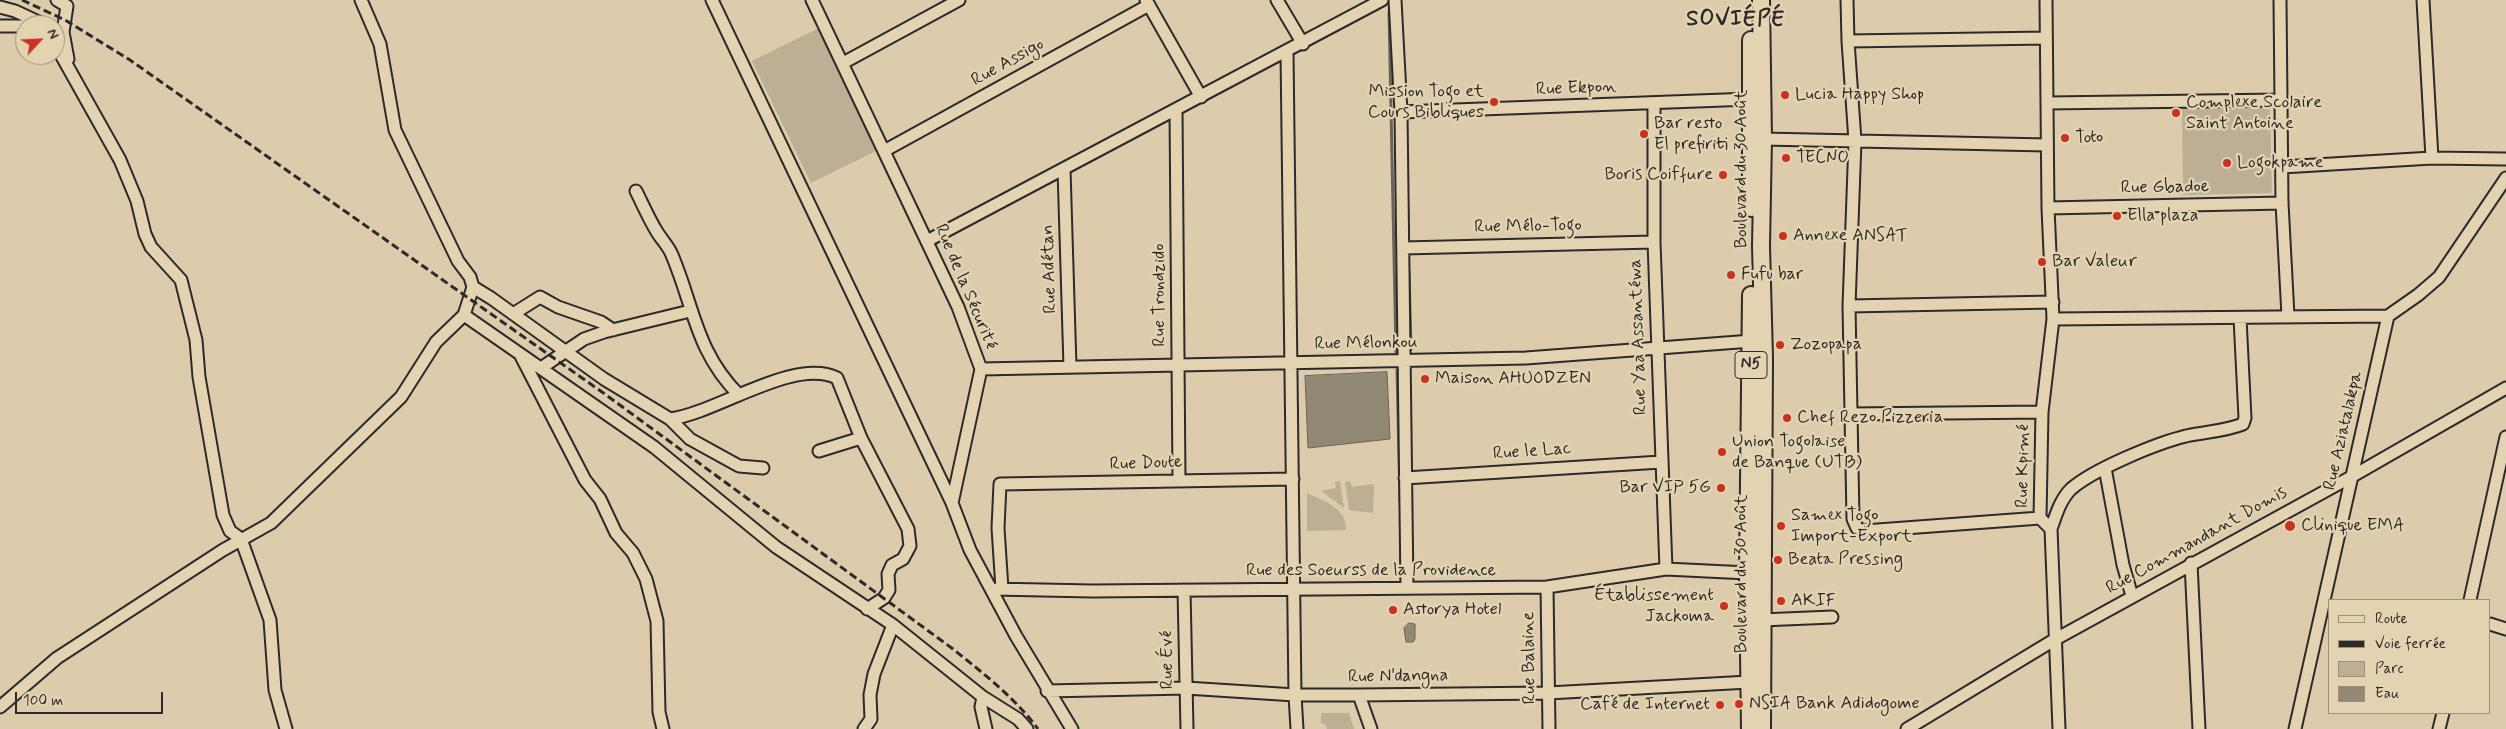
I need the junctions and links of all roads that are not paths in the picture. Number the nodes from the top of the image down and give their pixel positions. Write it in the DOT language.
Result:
graph roads {
  1 [pos="57,0"];
  2 [pos="361,0"];
  3 [pos="712,0"];
  4 [pos="812,0"];
  5 [pos="959,0"];
  6 [pos="1277,0"];
  7 [pos="1382,0"];
  8 [pos="1395,0"];
  9 [pos="1752,0"];
  10 [pos="1761,0"];
  11 [pos="1847,0"];
  12 [pos="2046,0"];
  13 [pos="2280,0"];
  14 [pos="2423,0"];
  15 [pos="1147,3"];
  16 [pos="0,7"];
  17 [pos="24,15"];
  18 [pos="64,15"];
  19 [pos="0,26"];
  20 [pos="15,26"];
  21 [pos="2046,38"];
  22 [pos="1848,41"];
  23 [pos="1303,44"];
  24 [pos="1287,52"];
  25 [pos="65,54"];
  26 [pos="65,61"];
  27 [pos="842,63"];
  28 [pos="68,66"];
  29 [pos="1201,97"];
  30 [pos="1751,99"];
  31 [pos="2281,100"];
  32 [pos="2047,103"];
  33 [pos="1654,104"];
  34 [pos="1176,110"];
  35 [pos="1401,112"];
  36 [pos="1757,139"];
  37 [pos="1854,141"];
  38 [pos="2047,145"];
  39 [pos="884,151"];
  40 [pos="2432,158"];
  41 [pos="2506,159"];
  42 [pos="2282,167"];
  43 [pos="1064,169"];
  44 [pos="2506,178"];
  45 [pos="636,192"];
  46 [pos="2282,203"];
  47 [pos="2048,208"];
  48 [pos="928,241"];
  49 [pos="1654,242"];
  50 [pos="1403,248"];
  51 [pos="473,287"];
  52 [pos="2053,302"];
  53 [pos="1849,306"];
  54 [pos="690,311"];
  55 [pos="513,314"];
  56 [pos="464,316"];
  57 [pos="2288,316"];
  58 [pos="2388,316"];
  59 [pos="2053,318"];
  60 [pos="2240,318"];
  61 [pos="613,330"];
  62 [pos="1757,341"];
  63 [pos="1658,348"];
  64 [pos="566,350"];
  65 [pos="519,352"];
  66 [pos="1404,361"];
  67 [pos="1291,363"];
  68 [pos="1178,365"];
  69 [pos="1070,367"];
  70 [pos="541,368"];
  71 [pos="981,369"];
  72 [pos="2506,388"];
  73 [pos="739,395"];
  74 [pos="2042,412"];
  75 [pos="1850,414"];
  76 [pos="670,419"];
  77 [pos="2506,436"];
  78 [pos="861,438"];
  79 [pos="818,451"];
  80 [pos="1661,462"];
  81 [pos="763,468"];
  82 [pos="2105,468"];
  83 [pos="2351,477"];
  84 [pos="1405,478"];
  85 [pos="1292,479"];
  86 [pos="1179,480"];
  87 [pos="952,503"];
  88 [pos="2040,518"];
  89 [pos="2050,529"];
  90 [pos="241,539"];
  91 [pos="2192,563"];
  92 [pos="1666,569"];
  93 [pos="1748,574"];
  94 [pos="1547,587"];
  95 [pos="1407,588"];
  96 [pos="997,589"];
  97 [pos="1294,589"];
  98 [pos="1184,590"];
  99 [pos="2132,596"];
  100 [pos="2470,599"];
  101 [pos="867,609"];
  102 [pos="1832,617"];
  103 [pos="1761,620"];
  104 [pos="893,624"];
  105 [pos="2491,624"];
  106 [pos="2506,629"];
  107 [pos="2054,640"];
  108 [pos="1749,682"];
  109 [pos="1186,688"];
  110 [pos="1047,691"];
  111 [pos="1548,692"];
  112 [pos="1294,695"];
  113 [pos="1359,695"];
  114 [pos="984,697"];
  115 [pos="0,707"];
  116 [pos="2443,714"];
  117 [pos="286,729"];
  118 [pos="663,729"];
  119 [pos="864,729"];
  120 [pos="986,729"];
  121 [pos="1027,729"];
  122 [pos="1072,729"];
  123 [pos="1187,729"];
  124 [pos="1297,729"];
  125 [pos="1371,729"];
  126 [pos="1548,729"];
  127 [pos="1750,729"];
  128 [pos="1762,729"];
  129 [pos="1907,729"];
  130 [pos="2059,729"];
  131 [pos="2199,729"];
  132 [pos="2295,729"];
  133 [pos="2439,729"];
  1 -- 18 [label="street"];
  2 -- 51 [label="street"];
  3 -- 87 [label="street"];
  4 -- 27 [label="street, Rue de la Sécurité"];
  5 -- 27 [label="street"];
  6 -- 23 [label="street"];
  7 -- 23 [label="street"];
  8 -- 35 [label="street"];
  9 -- 30 [label="highway, Boulevard du 30 Août / N5"];
  10 -- 36 [label="highway, Boulevard du 30 Août / N5"];
  11 -- 22 [label="street"];
  12 -- 21 [label="street, Rue Kpimé"];
  13 -- 31 [label="street"];
  14 -- 40 [label="street"];
  15 -- 29 [label="street"];
  15 -- 39 [label="street, Rue Assigo"];
  16 -- 17 [label="street"];
  19 -- 20 [label="street"];
  21 -- 22 [label="street"];
  21 -- 32 [label="street, Rue Kpimé"];
  22 -- 37 [label="street"];
  23 -- 24 [label="street"];
  24 -- 29 [label="street"];
  24 -- 67 [label="street"];
  25 -- 28 [label="street"];
  26 -- 28 [label="street"];
  27 -- 39 [label="street, Rue de la Sécurité"];
  28 -- 90 [label="street"];
  29 -- 34 [label="street"];
  30 -- 33 [label="street, Rue Ekpon"];
  30 -- 36 [label="highway, Boulevard du 30 Août / N5"];
  31 -- 32 [label="street"];
  31 -- 42 [label="street"];
  32 -- 38 [label="street, Rue Kpimé"];
  33 -- 35 [label="street, Rue Ekpon"];
  33 -- 49 [label="street, Rue Yaa Assantéwa"];
  34 -- 43 [label="street"];
  34 -- 68 [label="street, Rue Trondzido"];
  35 -- 50 [label="street"];
  36 -- 37 [label="street"];
  36 -- 62 [label="highway, Boulevard du 30 Août / N5"];
  37 -- 38 [label="street"];
  37 -- 53 [label="street"];
  38 -- 47 [label="street, Rue Kpimé"];
  39 -- 48 [label="street, Rue de la Sécurité"];
  40 -- 41 [label="street"];
  40 -- 42 [label="street"];
  42 -- 46 [label="street"];
  43 -- 48 [label="street"];
  43 -- 69 [label="street, Rue Adétan"];
  44 -- 58 [label="street"];
  45 -- 54 [label="street"];
  46 -- 47 [label="street, Rue Gbadoe"];
  46 -- 57 [label="street"];
  47 -- 52 [label="street, Rue Kpimé"];
  48 -- 71 [label="street, Rue de la Sécurité"];
  49 -- 50 [label="street, Rue Mélo-Togo"];
  49 -- 63 [label="street, Rue Yaa Assantéwa"];
  50 -- 66 [label="street"];
  51 -- 55 [label="street"];
  51 -- 56 [label="street"];
  52 -- 53 [label="street"];
  52 -- 59 [label="street, Rue Kpimé"];
  53 -- 75 [label="street"];
  54 -- 61 [label="street"];
  54 -- 73 [label="street"];
  55 -- 61 [label="street"];
  55 -- 64 [label="street"];
  56 -- 65 [label="street"];
  56 -- 90 [label="street"];
  57 -- 58 [label="street"];
  57 -- 60 [label="street"];
  58 -- 83 [label="street, Rue Aziatalakpa"];
  59 -- 60 [label="street"];
  59 -- 74 [label="street, Rue Kpimé"];
  60 -- 82 [label="street"];
  61 -- 64 [label="street"];
  62 -- 63 [label="street, Rue Mélonkou"];
  62 -- 93 [label="highway, Boulevard du 30 Août / N5"];
  62 -- 103 [label="highway, Boulevard du 30 Août / N5"];
  63 -- 66 [label="street, Rue Mélonkou"];
  63 -- 80 [label="street, Rue Yaa Assantéwa"];
  64 -- 70 [label="street"];
  64 -- 76 [label="street"];
  65 -- 70 [label="street"];
  65 -- 118 [label="street"];
  66 -- 67 [label="street, Rue Mélonkou"];
  66 -- 84 [label="street"];
  67 -- 68 [label="street, Rue Mélonkou"];
  67 -- 85 [label="street"];
  68 -- 69 [label="street, Rue Mélonkou"];
  68 -- 86 [label="street, Rue Trondzido"];
  69 -- 71 [label="street, Rue Mélonkou"];
  70 -- 101 [label="street"];
  71 -- 87 [label="street, Rue de la Sécurité"];
  72 -- 83 [label="street, Rue Commandant Domis"];
  73 -- 76 [label="street"];
  73 -- 78 [label="street"];
  74 -- 75 [label="street"];
  74 -- 88 [label="street, Rue Kpimé"];
  75 -- 88 [label="street"];
  76 -- 81 [label="street"];
  77 -- 100 [label="street"];
  78 -- 79 [label="street"];
  78 -- 101 [label="street"];
  80 -- 84 [label="street, Rue le Lac"];
  80 -- 92 [label="street, Rue Yaa Assantéwa"];
  82 -- 89 [label="street"];
  82 -- 99 [label="street"];
  83 -- 91 [label="street, Rue Commandant Domis"];
  83 -- 132 [label="street, Rue Aziatalakpa"];
  84 -- 95 [label="street"];
  85 -- 86 [label="street, Rue Doute"];
  85 -- 97 [label="street"];
  86 -- 96 [label="street, Rue Doute"];
  87 -- 96 [label="street"];
  88 -- 89 [label="street, Rue Kpimé"];
  89 -- 107 [label="street"];
  90 -- 115 [label="street"];
  90 -- 117 [label="street"];
  91 -- 99 [label="street, Rue Commandant Domis"];
  91 -- 131 [label="street"];
  92 -- 93 [label="street, Rue des Soeurss de la Providence"];
  92 -- 94 [label="street, Rue des Soeurss de la Providence"];
  93 -- 108 [label="highway, Boulevard du 30 Août / N5"];
  94 -- 95 [label="street, Rue des Soeurss de la Providence"];
  94 -- 111 [label="street, Rue Balaine"];
  95 -- 97 [label="street, Rue des Soeurss de la Providence"];
  96 -- 98 [label="street, Rue des Soeurss de la Providence"];
  96 -- 110 [label="street"];
  97 -- 98 [label="street, Rue des Soeurss de la Providence"];
  97 -- 112 [label="street"];
  98 -- 109 [label="street, Rue Évé"];
  99 -- 107 [label="street, Rue Commandant Domis"];
  101 -- 104 [label="street"];
  102 -- 103 [label="street"];
  103 -- 128 [label="highway, Boulevard du 30 Août / N5"];
  104 -- 114 [label="street"];
  104 -- 119 [label="street"];
  105 -- 106 [label="street"];
  107 -- 129 [label="street, Rue Commandant Domis"];
  107 -- 130 [label="street"];
  108 -- 111 [label="street, Rue N'dangna"];
  108 -- 127 [label="highway, Boulevard du 30 Août / N5"];
  109 -- 110 [label="street, Rue N'dangna"];
  109 -- 112 [label="street, Rue N'dangna"];
  109 -- 123 [label="street, Rue Évé"];
  110 -- 122 [label="street"];
  111 -- 113 [label="street, Rue N'dangna"];
  111 -- 126 [label="street, Rue Balaine"];
  112 -- 113 [label="street, Rue N'dangna"];
  112 -- 124 [label="street"];
  113 -- 125 [label="street"];
  114 -- 120 [label="street"];
  114 -- 121 [label="street"];
  116 -- 133 [label="street"];
}
